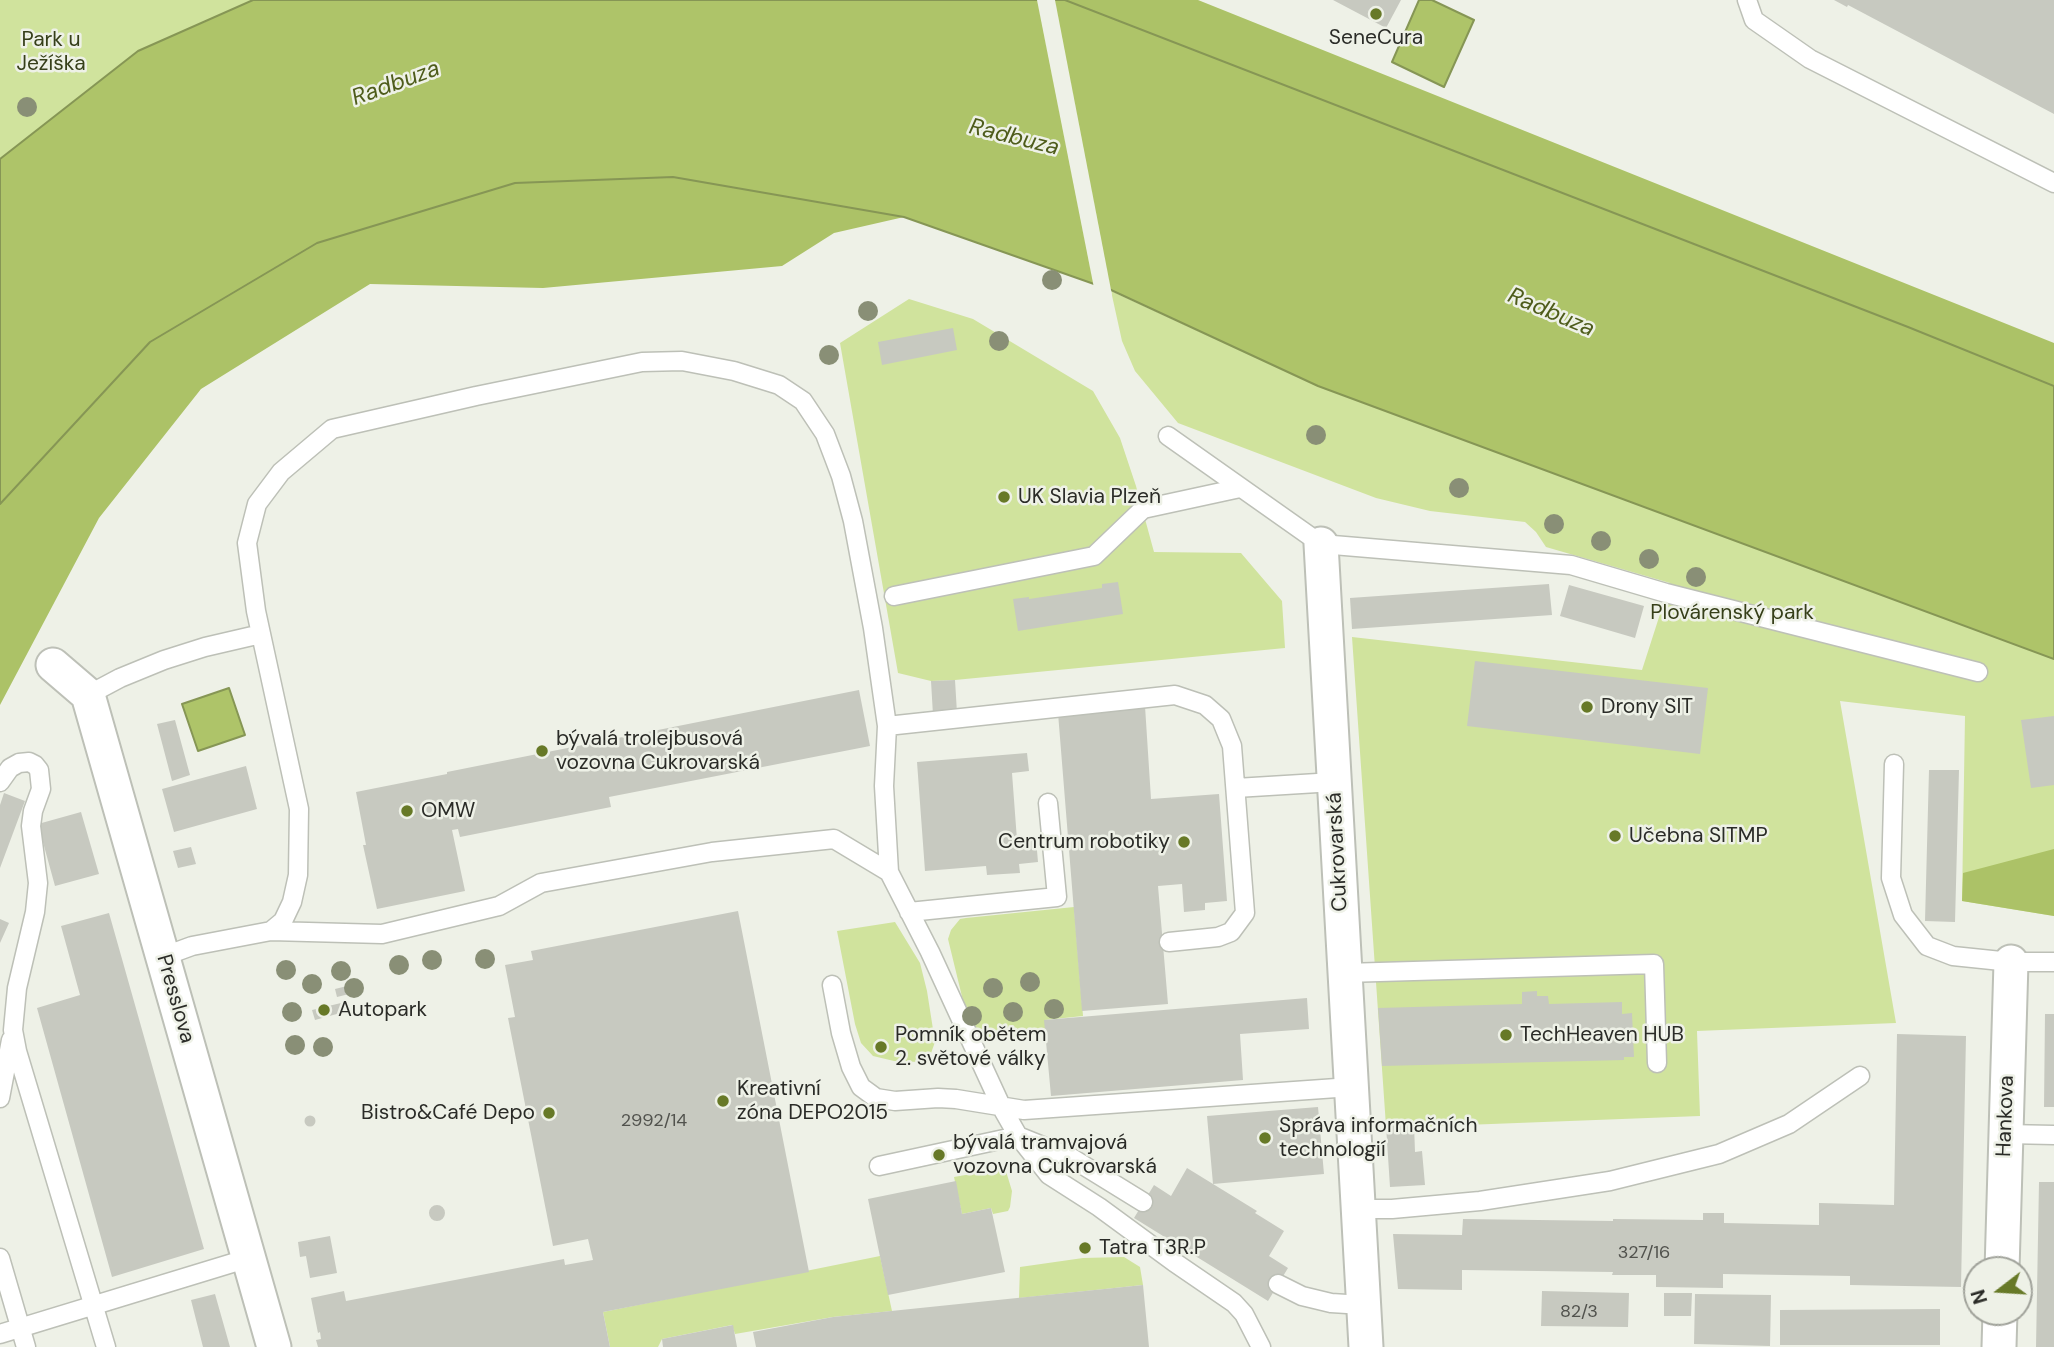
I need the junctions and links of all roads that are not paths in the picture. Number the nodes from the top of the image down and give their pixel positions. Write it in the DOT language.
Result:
graph roads {
  1 [pos="1747,0"];
  2 [pos="2054,183"];
  3 [pos="1168,436"];
  4 [pos="1240,488"];
  5 [pos="1321,544"];
  6 [pos="894,596"];
  7 [pos="261,634"];
  8 [pos="52,665"];
  9 [pos="1978,672"];
  10 [pos="88,695"];
  11 [pos="887,726"];
  12 [pos="1894,764"];
  13 [pos="0,782"];
  14 [pos="1334,782"];
  15 [pos="1236,788"];
  16 [pos="1048,803"];
  17 [pos="889,872"];
  18 [pos="909,912"];
  19 [pos="271,932"];
  20 [pos="1169,942"];
  21 [pos="162,957"];
  22 [pos="2011,962"];
  23 [pos="2054,962"];
  24 [pos="1345,973"];
  25 [pos="832,985"];
  26 [pos="13,1030"];
  27 [pos="1657,1063"];
  28 [pos="3,1064"];
  29 [pos="1860,1076"];
  30 [pos="1351,1087"];
  31 [pos="0,1098"];
  32 [pos="1002,1108"];
  33 [pos="2006,1134"];
  34 [pos="2054,1135"];
  35 [pos="1018,1136"];
  36 [pos="879,1166"];
  37 [pos="1143,1202"];
  38 [pos="1357,1209"];
  39 [pos="2002,1256"];
  40 [pos="0,1258"];
  41 [pos="249,1258"];
  42 [pos="1278,1284"];
  43 [pos="1363,1304"];
  44 [pos="94,1305"];
  45 [pos="2000,1326"];
  46 [pos="21,1328"];
  47 [pos="0,1334"];
  48 [pos="26,1347"];
  49 [pos="106,1347"];
  50 [pos="274,1347"];
  51 [pos="1261,1347"];
  52 [pos="1366,1347"];
  53 [pos="1999,1347"];
  1 -- 2 [label="lane"];
  3 -- 4 [label="lane"];
  4 -- 5 [label="lane"];
  4 -- 6 [label="lane"];
  5 -- 9 [label="lane"];
  5 -- 14 [label="street, Cukrovarská"];
  7 -- 10 [label="lane"];
  7 -- 11 [label="lane"];
  7 -- 19 [label="lane"];
  8 -- 10 [label="street"];
  10 -- 21 [label="street, Presslova"];
  11 -- 15 [label="lane"];
  11 -- 17 [label="lane"];
  12 -- 22 [label="lane"];
  13 -- 26 [label="lane"];
  14 -- 15 [label="lane"];
  14 -- 24 [label="street, Cukrovarská"];
  15 -- 20 [label="lane"];
  16 -- 18 [label="lane"];
  17 -- 18 [label="lane"];
  17 -- 19 [label="lane"];
  18 -- 32 [label="lane"];
  19 -- 21 [label="lane"];
  21 -- 41 [label="street, Presslova"];
  22 -- 23 [label="lane"];
  22 -- 33 [label="street, Hankova"];
  24 -- 27 [label="lane"];
  24 -- 30 [label="street, Cukrovarská"];
  25 -- 32 [label="lane"];
  26 -- 28 [label="lane"];
  26 -- 44 [label="lane"];
  28 -- 31 [label="lane"];
  29 -- 38 [label="lane"];
  30 -- 32 [label="lane"];
  30 -- 38 [label="street, Cukrovarská"];
  32 -- 35 [label="lane"];
  33 -- 34 [label="lane"];
  33 -- 39 [label="street, Hankova"];
  35 -- 36 [label="lane"];
  35 -- 37 [label="lane"];
  35 -- 51 [label="lane"];
  38 -- 43 [label="street, Cukrovarská"];
  40 -- 46 [label="lane"];
  41 -- 44 [label="lane"];
  41 -- 50 [label="street, Presslova"];
  42 -- 43 [label="lane"];
  43 -- 52 [label="street, Cukrovarská"];
  44 -- 46 [label="lane"];
  44 -- 49 [label="lane"];
  45 -- 53 [label="street"];
  46 -- 47 [label="lane"];
  46 -- 48 [label="lane"];
}
